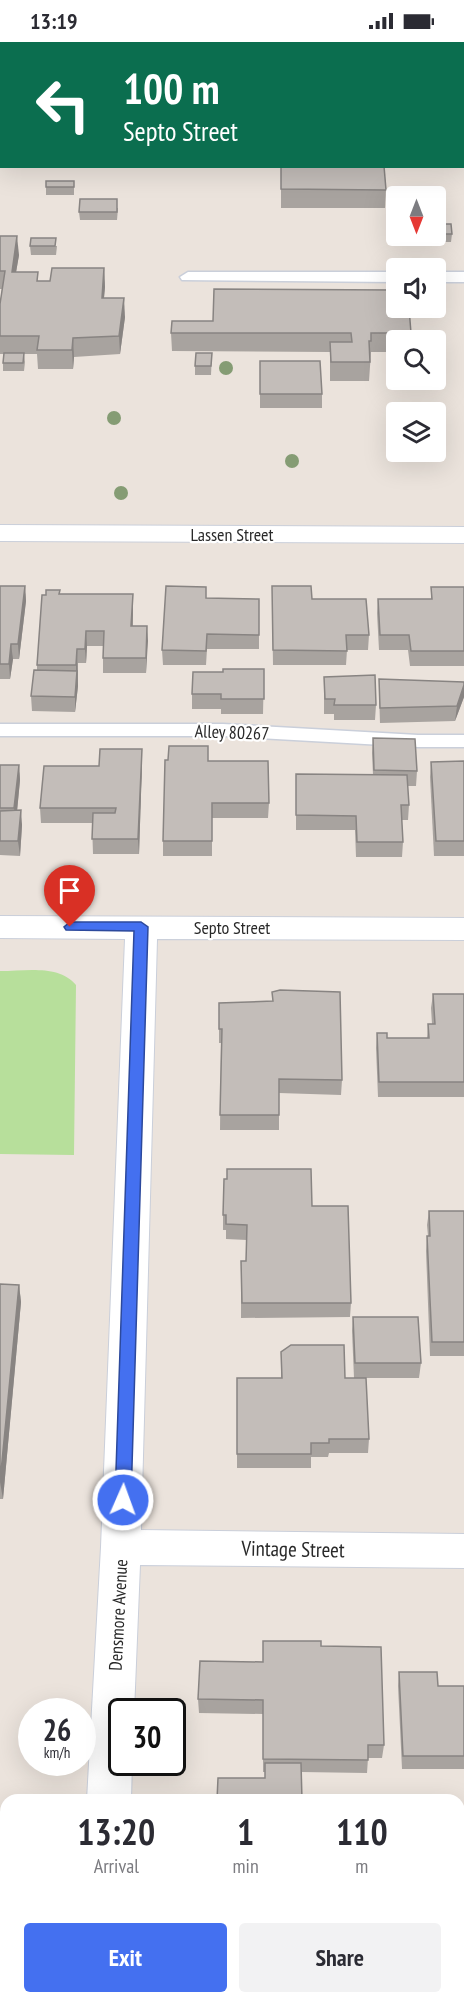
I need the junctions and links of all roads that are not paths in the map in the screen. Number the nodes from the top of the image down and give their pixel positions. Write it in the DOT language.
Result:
graph roads {
  1 [pos="188,277"];
  2 [pos="386,277"];
  3 [pos="446,277"];
  4 [pos="464,277"];
  5 [pos="0,533"];
  6 [pos="464,535"];
  7 [pos="0,730"];
  8 [pos="464,741"];
  9 [pos="0,927"];
  10 [pos="141,927"];
  11 [pos="464,929"];
  12 [pos="121,1547"];
  13 [pos="464,1551"];
  14 [pos="109,1794"];
  1 -- 2 [label="lane"];
  3 -- 4 [label="lane"];
  5 -- 6 [label="street, Lassen Street"];
  7 -- 8 [label="lane, Alley 80267"];
  9 -- 10 [label="street, Septo Street"];
  10 -- 11 [label="street, Septo Street"];
  10 -- 12 [label="street, Densmore Avenue"];
  12 -- 13 [label="street, Vintage Street"];
  12 -- 14 [label="street, Densmore Avenue"];
}
